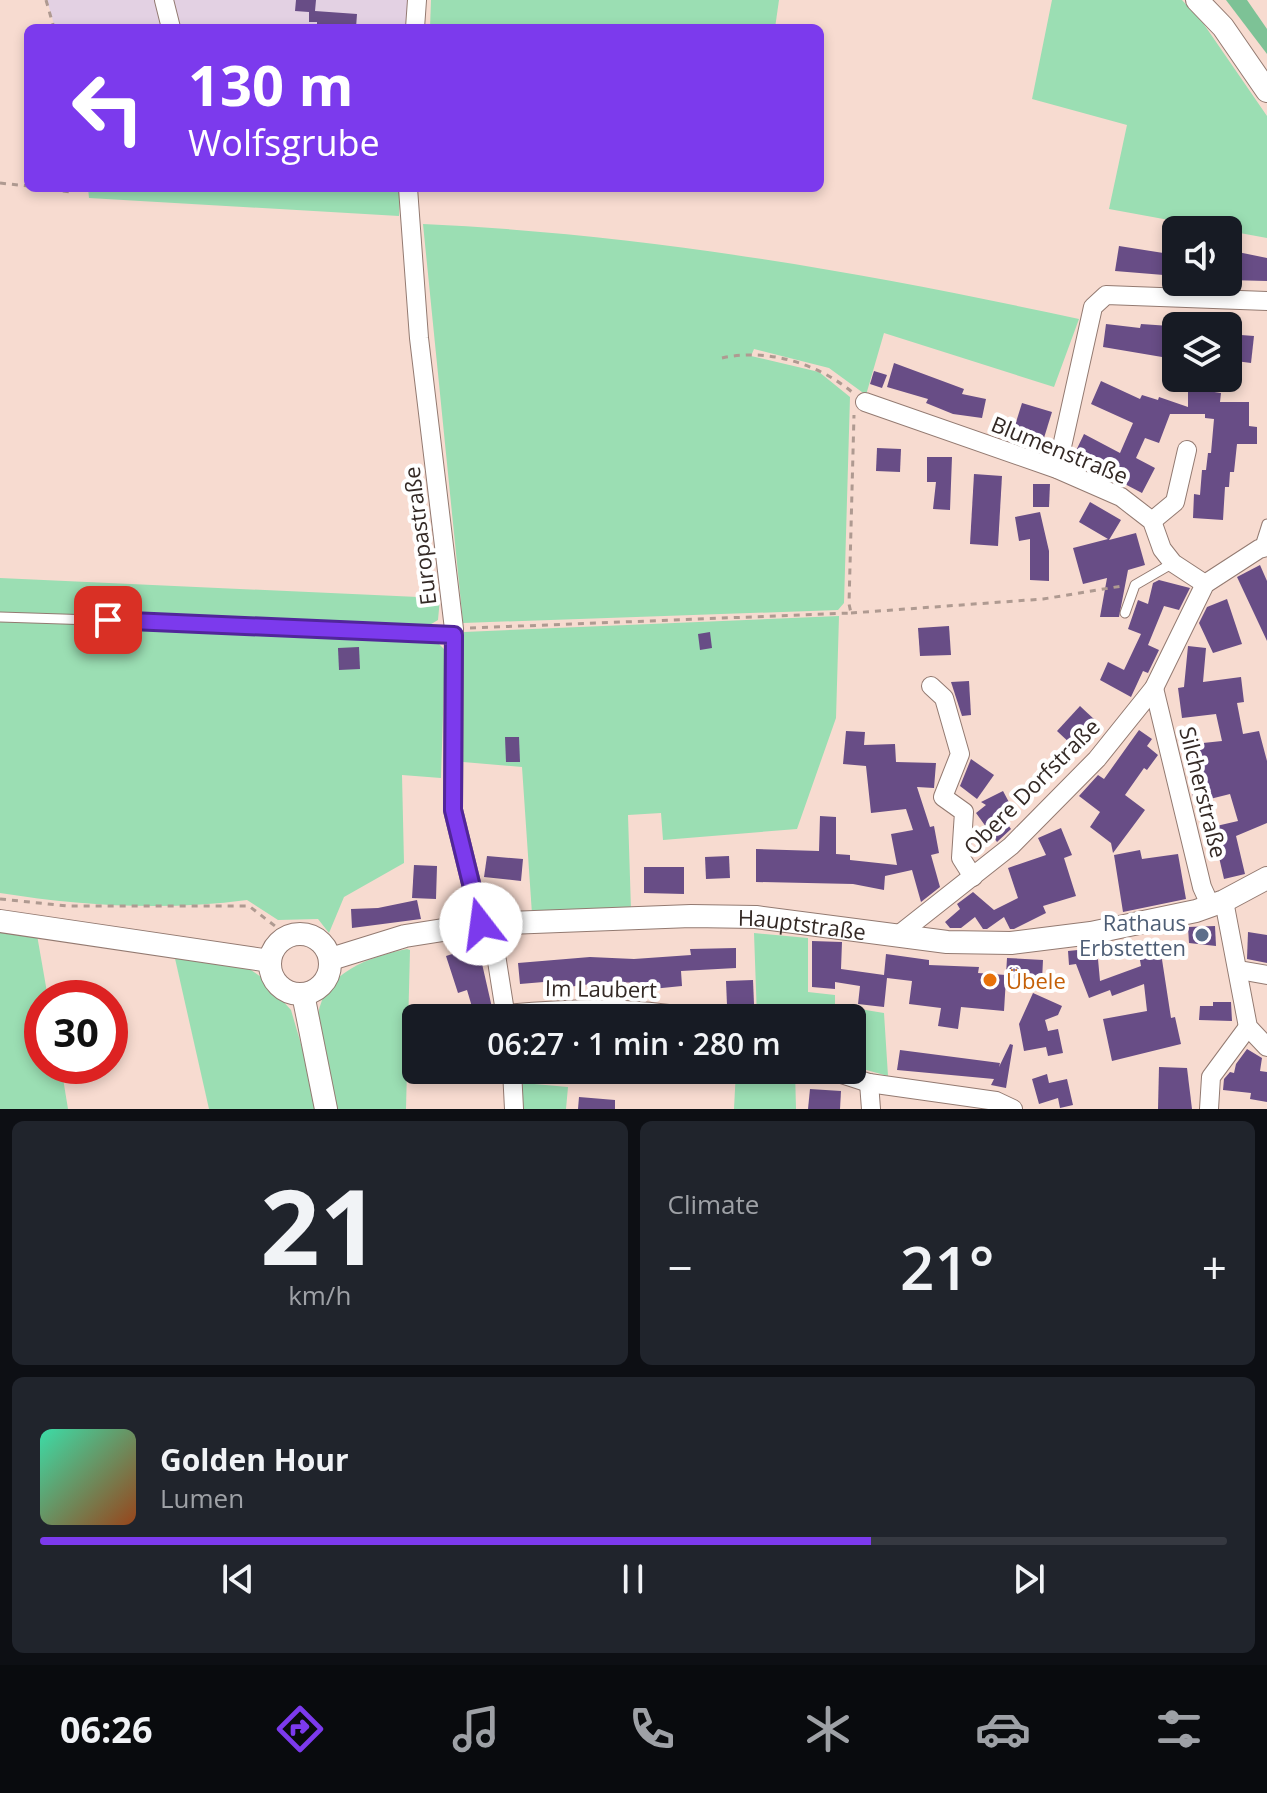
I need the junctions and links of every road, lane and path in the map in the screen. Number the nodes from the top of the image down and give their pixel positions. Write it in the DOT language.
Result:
graph roads {
  1 [pos="46,0"];
  2 [pos="164,0"];
  3 [pos="417,0"];
  4 [pos="1197,0"];
  5 [pos="53,24"];
  6 [pos="170,24"];
  7 [pos="415,24"];
  8 [pos="1267,91"];
  9 [pos="0,183"];
  10 [pos="24,186"];
  11 [pos="408,192"];
  12 [pos="1267,301"];
  13 [pos="722,358"];
  14 [pos="865,402"];
  15 [pos="1187,450"];
  16 [pos="1057,469"];
  17 [pos="1152,521"];
  18 [pos="1267,524"];
  19 [pos="1263,548"];
  20 [pos="1173,563"];
  21 [pos="1205,584"];
  22 [pos="1135,585"];
  23 [pos="851,613"];
  24 [pos="1125,613"];
  25 [pos="0,617"];
  26 [pos="454,632"];
  27 [pos="931,686"];
  28 [pos="1154,688"];
  29 [pos="973,877"];
  30 [pos="1267,878"];
  31 [pos="0,899"];
  32 [pos="1217,904"];
  33 [pos="0,921"];
  34 [pos="486,924"];
  35 [pos="288,936"];
  36 [pos="897,936"];
  37 [pos="331,959"];
  38 [pos="270,961"];
  39 [pos="1239,970"];
  40 [pos="1267,975"];
  41 [pos="303,994"];
  42 [pos="503,1004"];
  43 [pos="1248,1027"];
  44 [pos="1267,1047"];
  45 [pos="866,1082"];
  46 [pos="869,1083"];
  47 [pos="513,1084"];
  48 [pos="1002,1106"];
  49 [pos="326,1109"];
  50 [pos="514,1109"];
  51 [pos="871,1109"];
  52 [pos="1209,1109"];
  1 -- 5 [label="path"];
  2 -- 6 [label="street"];
  3 -- 7 [label="street"];
  4 -- 8 [label="street"];
  9 -- 10 [label="path"];
  11 -- 26 [label="street, Europastraße"];
  12 -- 16 [label="street"];
  13 -- 14 [label="path"];
  14 -- 16 [label="street, Blumenstraße"];
  14 -- 23 [label="path"];
  15 -- 17 [label="street"];
  16 -- 17 [label="street, Blumenstraße"];
  17 -- 20 [label="street, Blumenstraße"];
  18 -- 19 [label="lane"];
  19 -- 21 [label="street"];
  20 -- 21 [label="street, Blumenstraße"];
  20 -- 22 [label="lane"];
  21 -- 28 [label="street, Obere Dorfstraße"];
  22 -- 23 [label="path"];
  22 -- 24 [label="lane"];
  23 -- 26 [label="path"];
  25 -- 26 [label="lane"];
  26 -- 34 [label="street, Europastraße"];
  27 -- 29 [label="street"];
  28 -- 29 [label="street, Obere Dorfstraße"];
  28 -- 32 [label="street, Silcherstraße"];
  29 -- 36 [label="street, Obere Dorfstraße"];
  30 -- 32 [label="street, Hauptstraße"];
  31 -- 35 [label="path"];
  32 -- 36 [label="street, Hauptstraße"];
  32 -- 39 [label="street, Silcherstraße"];
  33 -- 38 [label="street"];
  34 -- 36 [label="street, Hauptstraße"];
  34 -- 37 [label="street, Hauptstraße"];
  34 -- 42 [label="street, Europastraße"];
  35 -- 37 [label="street"];
  35 -- 38 [label="street"];
  37 -- 41 [label="street"];
  38 -- 41 [label="street"];
  39 -- 40 [label="street"];
  39 -- 43 [label="street, Silcherstraße"];
  41 -- 49 [label="street"];
  43 -- 44 [label="street"];
  43 -- 52 [label="street"];
  45 -- 46 [label="street"];
  46 -- 48 [label="street"];
  46 -- 51 [label="street"];
  47 -- 50 [label="street"];
}
